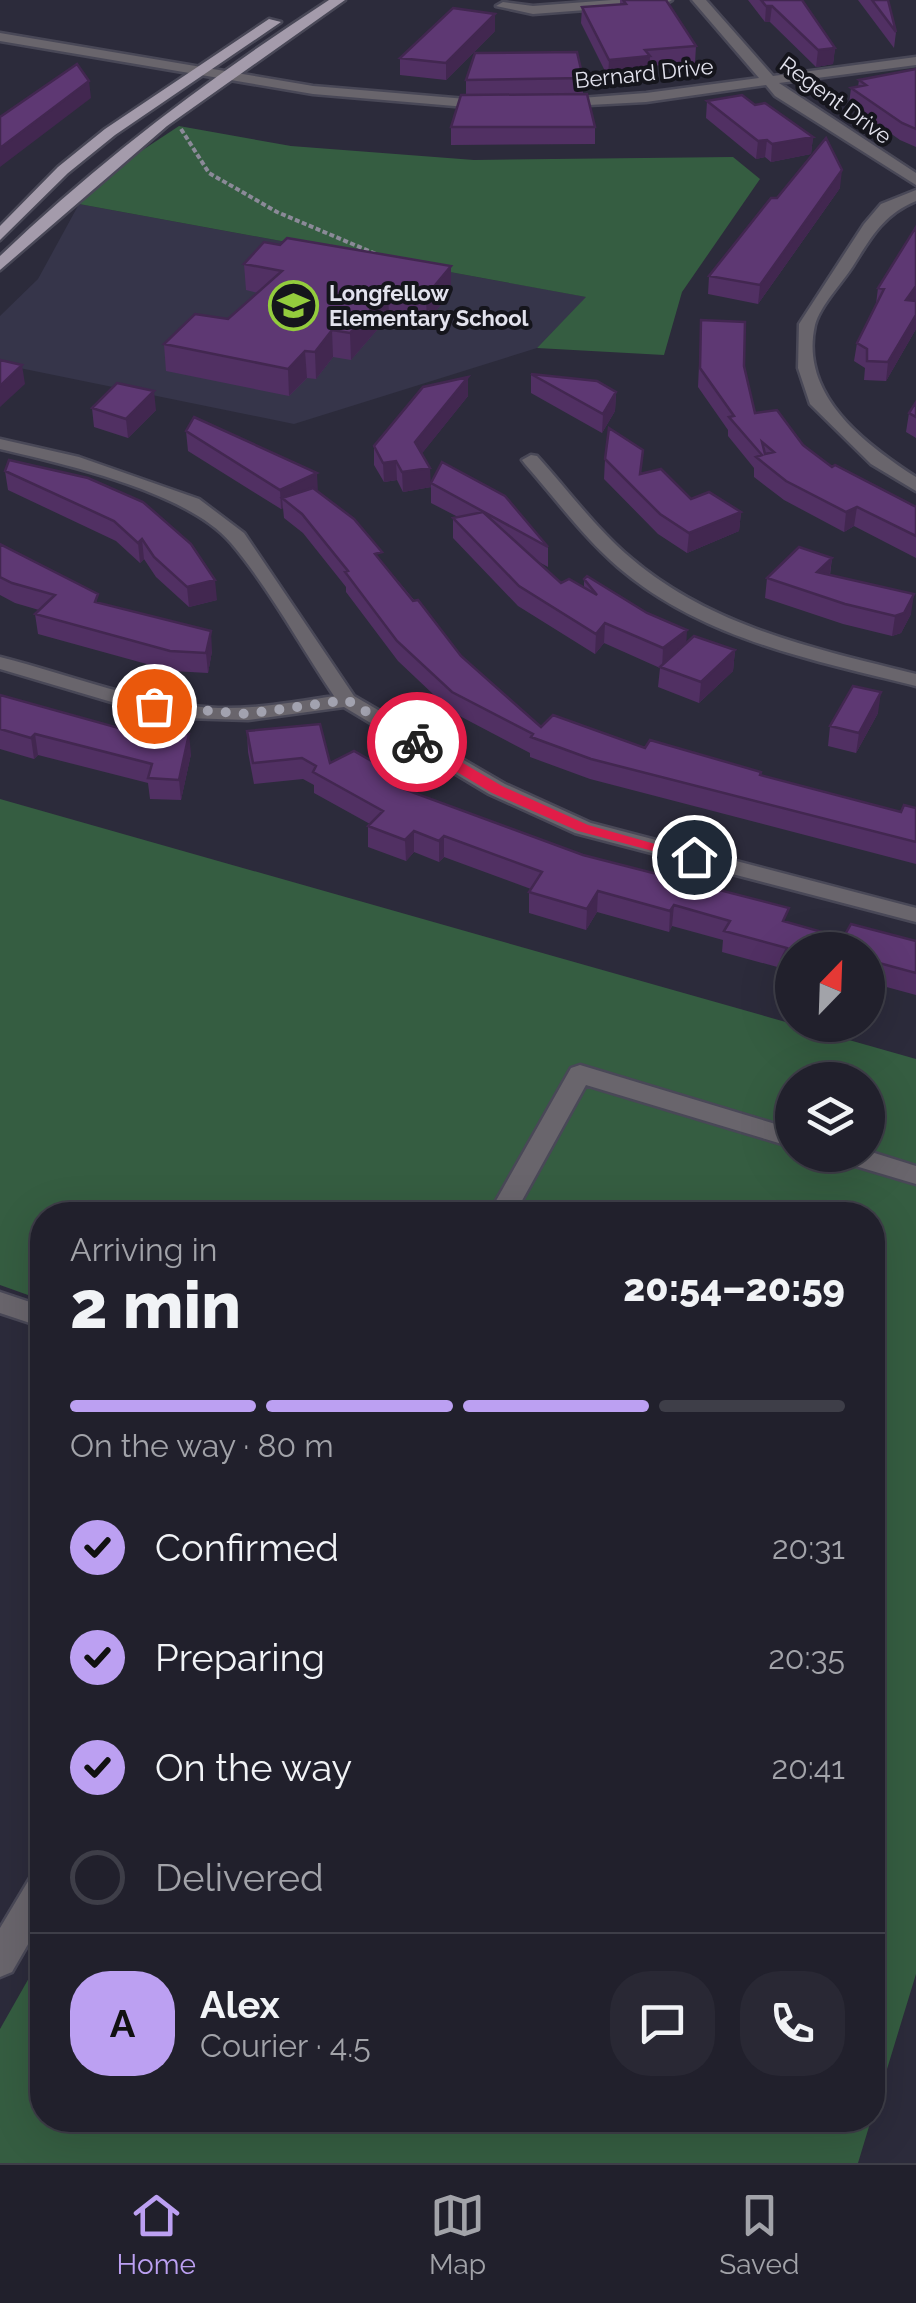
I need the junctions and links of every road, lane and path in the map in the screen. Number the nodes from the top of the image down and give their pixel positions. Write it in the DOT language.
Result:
graph roads {
  1 [pos="338,0"];
  2 [pos="665,0"];
  3 [pos="699,0"];
  4 [pos="503,6"];
  5 [pos="296,8"];
  6 [pos="0,38"];
  7 [pos="916,61"];
  8 [pos="198,72"];
  9 [pos="226,76"];
  10 [pos="767,81"];
  11 [pos="544,104"];
  12 [pos="505,106"];
  13 [pos="180,126"];
  14 [pos="916,180"];
  15 [pos="916,195"];
  16 [pos="0,235"];
  17 [pos="390,261"];
  18 [pos="0,265"];
  19 [pos="0,444"];
  20 [pos="531,460"];
  21 [pos="916,485"];
  22 [pos="0,662"];
  23 [pos="916,680"];
  24 [pos="347,700"];
  25 [pos="916,915"];
  26 [pos="775,1133"];
  27 [pos="885,1165"];
  28 [pos="916,1174"];
  29 [pos="509,1202"];
  30 [pos="0,1302"];
  31 [pos="30,1313"];
  32 [pos="30,1909"];
  33 [pos="0,1960"];
  1 -- 9 [label="main road"];
  2 -- 4 [label="street"];
  3 -- 10 [label="street, Regent Drive"];
  5 -- 8 [label="main road"];
  6 -- 8 [label="street"];
  7 -- 10 [label="street, Bernard Drive"];
  8 -- 9 [label="street"];
  8 -- 16 [label="main road"];
  9 -- 12 [label="street"];
  9 -- 18 [label="main road"];
  10 -- 11 [label="street, Bernard Drive"];
  10 -- 14 [label="street, Regent Drive"];
  13 -- 17 [label="path"];
  15 -- 21 [label="street"];
  19 -- 24 [label="street"];
  20 -- 23 [label="street"];
  22 -- 24 [label="street"];
  24 -- 25 [label="street"];
  26 -- 29 [label="street"];
  27 -- 28 [label="street"];
  30 -- 31 [label="street"];
  32 -- 33 [label="street"];
}
